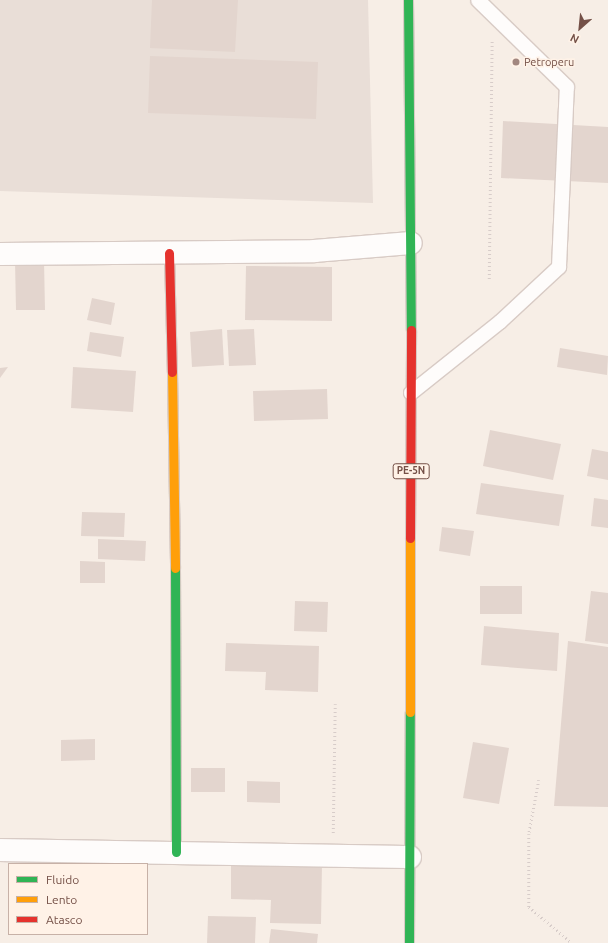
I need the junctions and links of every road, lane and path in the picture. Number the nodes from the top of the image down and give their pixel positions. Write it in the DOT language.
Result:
graph roads {
  1 [pos="408,0"];
  2 [pos="478,0"];
  3 [pos="492,13"];
  4 [pos="411,243"];
  5 [pos="169,253"];
  6 [pos="0,254"];
  7 [pos="489,279"];
  8 [pos="411,393"];
  9 [pos="335,704"];
  10 [pos="539,780"];
  11 [pos="0,850"];
  12 [pos="176,852"];
  13 [pos="333,856"];
  14 [pos="410,857"];
  15 [pos="409,943"];
  16 [pos="572,943"];
  1 -- 4 [label="main road, PE-5N"];
  2 -- 3 [label="lane"];
  3 -- 7 [label="path"];
  3 -- 8 [label="lane"];
  4 -- 5 [label="street"];
  4 -- 8 [label="main road, PE-5N"];
  5 -- 6 [label="street"];
  5 -- 12 [label="main road"];
  8 -- 14 [label="main road, PE-5N"];
  9 -- 13 [label="path"];
  10 -- 16 [label="path"];
  11 -- 12 [label="street"];
  12 -- 13 [label="street"];
  13 -- 14 [label="street"];
  14 -- 15 [label="main road, PE-5N"];
}
